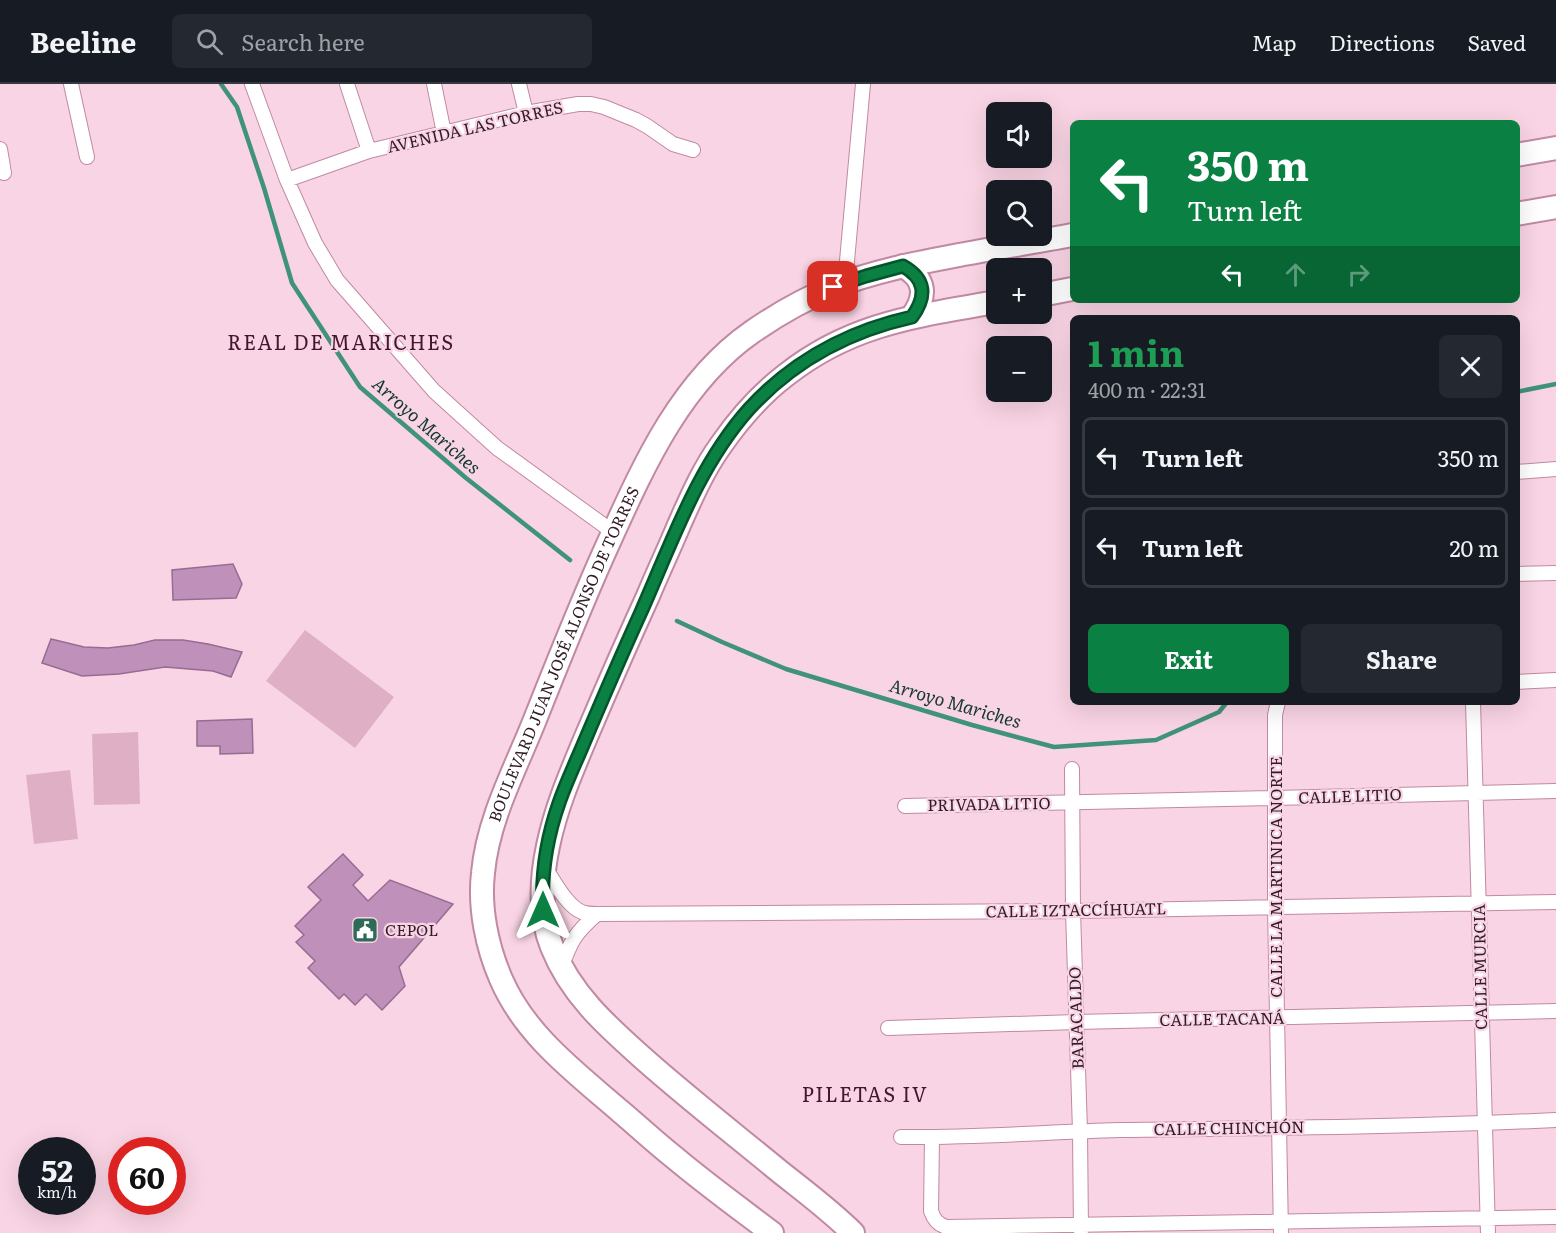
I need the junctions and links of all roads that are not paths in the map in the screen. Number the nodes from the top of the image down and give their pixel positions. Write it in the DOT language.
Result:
graph roads {
  1 [pos="71,84"];
  2 [pos="252,84"];
  3 [pos="347,84"];
  4 [pos="434,84"];
  5 [pos="519,84"];
  6 [pos="863,84"];
  7 [pos="526,113"];
  8 [pos="444,133"];
  9 [pos="1556,148"];
  10 [pos="0,149"];
  11 [pos="693,150"];
  12 [pos="369,151"];
  13 [pos="1520,154"];
  14 [pos="87,157"];
  15 [pos="4,173"];
  16 [pos="287,180"];
  17 [pos="1556,207"];
  18 [pos="1520,213"];
  19 [pos="1070,235"];
  20 [pos="903,266"];
  21 [pos="845,283"];
  22 [pos="1070,289"];
  23 [pos="1052,293"];
  24 [pos="986,304"];
  25 [pos="912,317"];
  26 [pos="1556,469"];
  27 [pos="1520,472"];
  28 [pos="613,532"];
  29 [pos="1556,573"];
  30 [pos="1520,574"];
  31 [pos="1556,680"];
  32 [pos="1520,682"];
  33 [pos="1277,705"];
  34 [pos="1473,705"];
  35 [pos="1072,769"];
  36 [pos="1556,790"];
  37 [pos="1476,792"];
  38 [pos="1275,798"];
  39 [pos="1073,802"];
  40 [pos="905,806"];
  41 [pos="544,866"];
  42 [pos="1556,902"];
  43 [pos="1479,904"];
  44 [pos="1275,906"];
  45 [pos="1073,911"];
  46 [pos="597,914"];
  47 [pos="561,968"];
  48 [pos="1556,1011"];
  49 [pos="1481,1013"];
  50 [pos="1277,1018"];
  51 [pos="1076,1022"];
  52 [pos="888,1028"];
  53 [pos="1556,1120"];
  54 [pos="1485,1123"];
  55 [pos="1279,1127"];
  56 [pos="1080,1131"];
  57 [pos="901,1137"];
  58 [pos="932,1138"];
  59 [pos="1556,1217"];
  60 [pos="1487,1218"];
  61 [pos="1281,1227"];
  62 [pos="1081,1229"];
  63 [pos="772,1233"];
  64 [pos="853,1233"];
  65 [pos="1488,1233"];
  1 -- 14 [label="street"];
  2 -- 16 [label="street"];
  3 -- 12 [label="street"];
  4 -- 8 [label="street"];
  5 -- 7 [label="street"];
  6 -- 21 [label="street"];
  7 -- 8 [label="street, AVENIDA LAS TORRES"];
  7 -- 11 [label="street, AVENIDA LAS TORRES"];
  8 -- 12 [label="street, AVENIDA LAS TORRES"];
  9 -- 13 [label="main road"];
  10 -- 15 [label="street"];
  12 -- 16 [label="street, AVENIDA LAS TORRES"];
  16 -- 28 [label="street"];
  17 -- 18 [label="main road"];
  19 -- 20 [label="main road, BOULEVARD JUAN JOSÉ ALONSO DE TORRES"];
  20 -- 21 [label="main road, BOULEVARD JUAN JOSÉ ALONSO DE TORRES"];
  20 -- 25 [label="main road"];
  21 -- 28 [label="main road, BOULEVARD JUAN JOSÉ ALONSO DE TORRES"];
  22 -- 23 [label="main road"];
  24 -- 25 [label="main road"];
  25 -- 41 [label="main road"];
  26 -- 27 [label="street"];
  28 -- 63 [label="main road, BOULEVARD JUAN JOSÉ ALONSO DE TORRES"];
  29 -- 30 [label="street"];
  31 -- 32 [label="street"];
  33 -- 38 [label="street, CALLE LA MARTINICA NORTE"];
  34 -- 37 [label="street, CALLE MURCIA"];
  35 -- 39 [label="street, BARACALDO"];
  36 -- 37 [label="street, CALLE LITIO"];
  37 -- 38 [label="street, CALLE LITIO"];
  37 -- 43 [label="street, CALLE MURCIA"];
  38 -- 39 [label="street, CALLE LITIO"];
  38 -- 44 [label="street, CALLE LA MARTINICA NORTE"];
  39 -- 40 [label="street, PRIVADA LITIO"];
  39 -- 45 [label="street, BARACALDO"];
  41 -- 46 [label="street, CALLE IZTACCÍHUATL"];
  41 -- 47 [label="main road"];
  42 -- 43 [label="street, CALLE IZTACCÍHUATL"];
  43 -- 44 [label="street, CALLE IZTACCÍHUATL"];
  43 -- 49 [label="street, CALLE MURCIA"];
  44 -- 45 [label="street, CALLE IZTACCÍHUATL"];
  44 -- 50 [label="street, CALLE LA MARTINICA NORTE"];
  45 -- 46 [label="street, CALLE IZTACCÍHUATL"];
  45 -- 51 [label="street, BARACALDO"];
  46 -- 47 [label="street"];
  47 -- 64 [label="main road"];
  48 -- 49 [label="street, CALLE TACANÁ"];
  49 -- 50 [label="street, CALLE TACANÁ"];
  49 -- 54 [label="street, CALLE MURCIA"];
  50 -- 51 [label="street, CALLE TACANÁ"];
  50 -- 55 [label="street, CALLE LA MARTINICA NORTE"];
  51 -- 52 [label="street, CALLE TACANÁ"];
  51 -- 56 [label="street, BARACALDO"];
  53 -- 54 [label="street, CALLE CHINCHÓN"];
  54 -- 55 [label="street, CALLE CHINCHÓN"];
  54 -- 60 [label="street, CALLE MURCIA"];
  55 -- 56 [label="street, CALLE CHINCHÓN"];
  55 -- 61 [label="street, CALLE LA MARTINICA NORTE"];
  56 -- 58 [label="street, CALLE CHINCHÓN"];
  56 -- 62 [label="street, BARACALDO"];
  57 -- 58 [label="street, CALLE CHINCHÓN"];
  58 -- 62 [label="street"];
  59 -- 60 [label="street"];
  60 -- 61 [label="street"];
  60 -- 65 [label="street, CALLE MURCIA"];
  61 -- 62 [label="street"];
}
